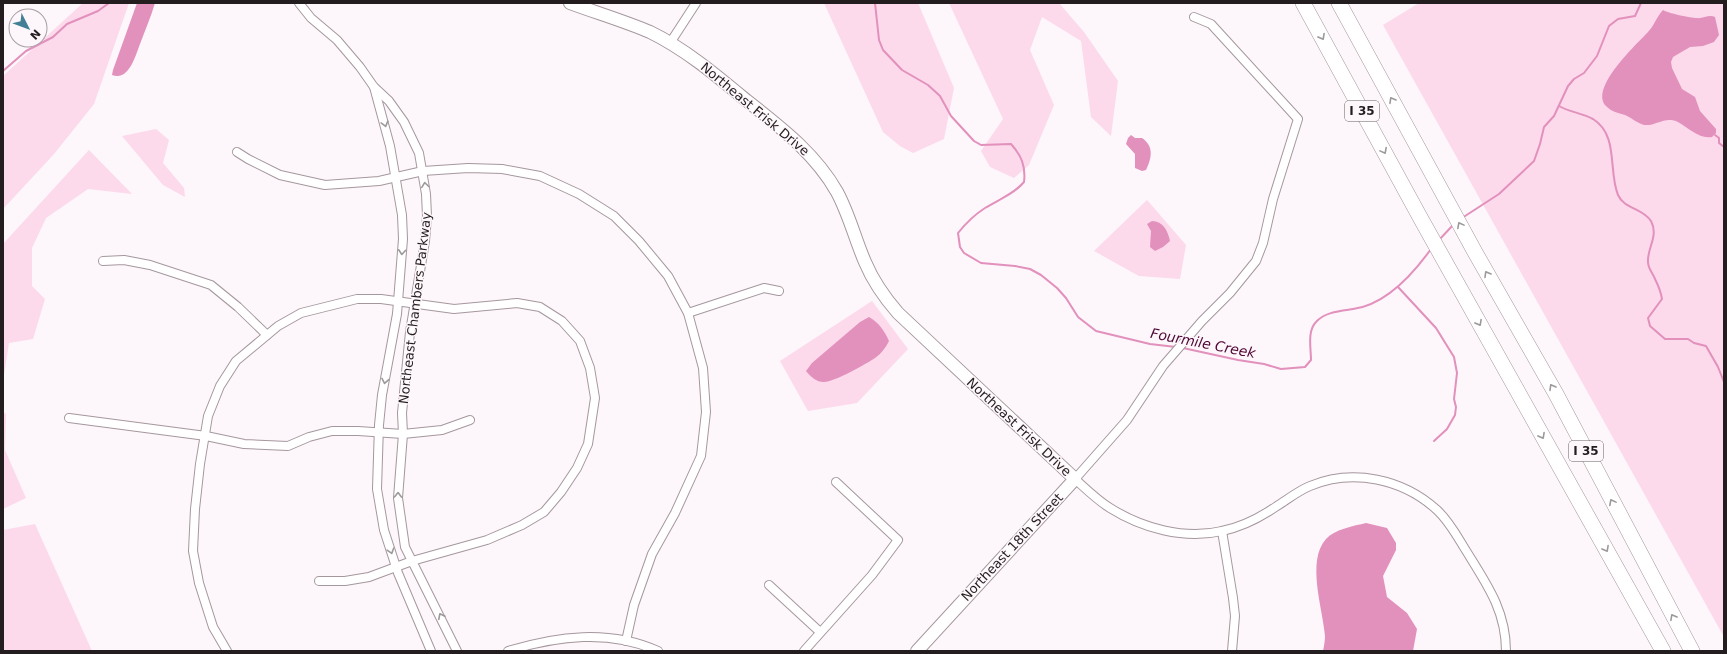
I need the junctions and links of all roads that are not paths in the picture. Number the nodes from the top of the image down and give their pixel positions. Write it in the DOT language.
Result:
graph roads {
  1 [pos="299,3"];
  2 [pos="570,3"];
  3 [pos="696,3"];
  4 [pos="1303,3"];
  5 [pos="1339,3"];
  6 [pos="1194,17"];
  7 [pos="670,43"];
  8 [pos="374,87"];
  9 [pos="237,152"];
  10 [pos="423,171"];
  11 [pos="396,178"];
  12 [pos="103,261"];
  13 [pos="779,291"];
  14 [pos="398,303"];
  15 [pos="414,304"];
  16 [pos="688,313"];
  17 [pos="267,335"];
  18 [pos="68,418"];
  19 [pos="470,420"];
  20 [pos="379,432"];
  21 [pos="404,434"];
  22 [pos="206,436"];
  23 [pos="1074,479"];
  24 [pos="836,482"];
  25 [pos="1222,531"];
  26 [pos="412,560"];
  27 [pos="396,567"];
  28 [pos="319,581"];
  29 [pos="769,585"];
  30 [pos="820,632"];
  31 [pos="626,641"];
  32 [pos="227,651"];
  33 [pos="432,651"];
  34 [pos="457,651"];
  35 [pos="508,651"];
  36 [pos="658,651"];
  37 [pos="804,651"];
  38 [pos="917,651"];
  39 [pos="1232,651"];
  40 [pos="1506,651"];
  41 [pos="1663,651"];
  42 [pos="1692,651"];
  1 -- 8 [label="street, Northeast Chambers Parkway"];
  2 -- 7 [label="street, Northeast Frisk Drive"];
  3 -- 7 [label="street"];
  4 -- 41 [label="highway, I 35, one-way"];
  42 -- 5 [label="highway, I 35, one-way"];
  6 -- 23 [label="street, Northeast 18th Street"];
  7 -- 23 [label="street, Northeast Frisk Drive"];
  8 -- 10 [label="street, Northeast Chambers Parkway"];
  8 -- 11 [label="street, Northeast Chambers Parkway, one-way"];
  9 -- 11 [label="street"];
  10 -- 11 [label="street"];
  15 -- 10 [label="street, Northeast Chambers Parkway, one-way"];
  10 -- 16 [label="street"];
  11 -- 14 [label="street, Northeast Chambers Parkway, one-way"];
  12 -- 17 [label="street"];
  13 -- 16 [label="street"];
  14 -- 15 [label="street"];
  14 -- 17 [label="street"];
  14 -- 20 [label="street, Northeast Chambers Parkway, one-way"];
  15 -- 21 [label="street, Northeast Chambers Parkway"];
  15 -- 26 [label="street"];
  16 -- 31 [label="street"];
  17 -- 22 [label="street"];
  18 -- 22 [label="street"];
  19 -- 21 [label="street"];
  20 -- 21 [label="street"];
  20 -- 22 [label="street"];
  20 -- 27 [label="street, Northeast Chambers Parkway, one-way"];
  26 -- 21 [label="street, Northeast Chambers Parkway, one-way"];
  22 -- 32 [label="street"];
  23 -- 25 [label="street, Northeast Frisk Drive"];
  23 -- 38 [label="street, Northeast 18th Street"];
  24 -- 30 [label="street"];
  25 -- 39 [label="street"];
  25 -- 40 [label="street, Northeast Frisk Drive"];
  26 -- 27 [label="street"];
  34 -- 26 [label="street, Northeast Chambers Parkway, one-way"];
  27 -- 28 [label="street"];
  27 -- 33 [label="street, Northeast Chambers Parkway"];
  29 -- 30 [label="street"];
  30 -- 37 [label="street"];
  31 -- 35 [label="street"];
  31 -- 36 [label="street"];
}
